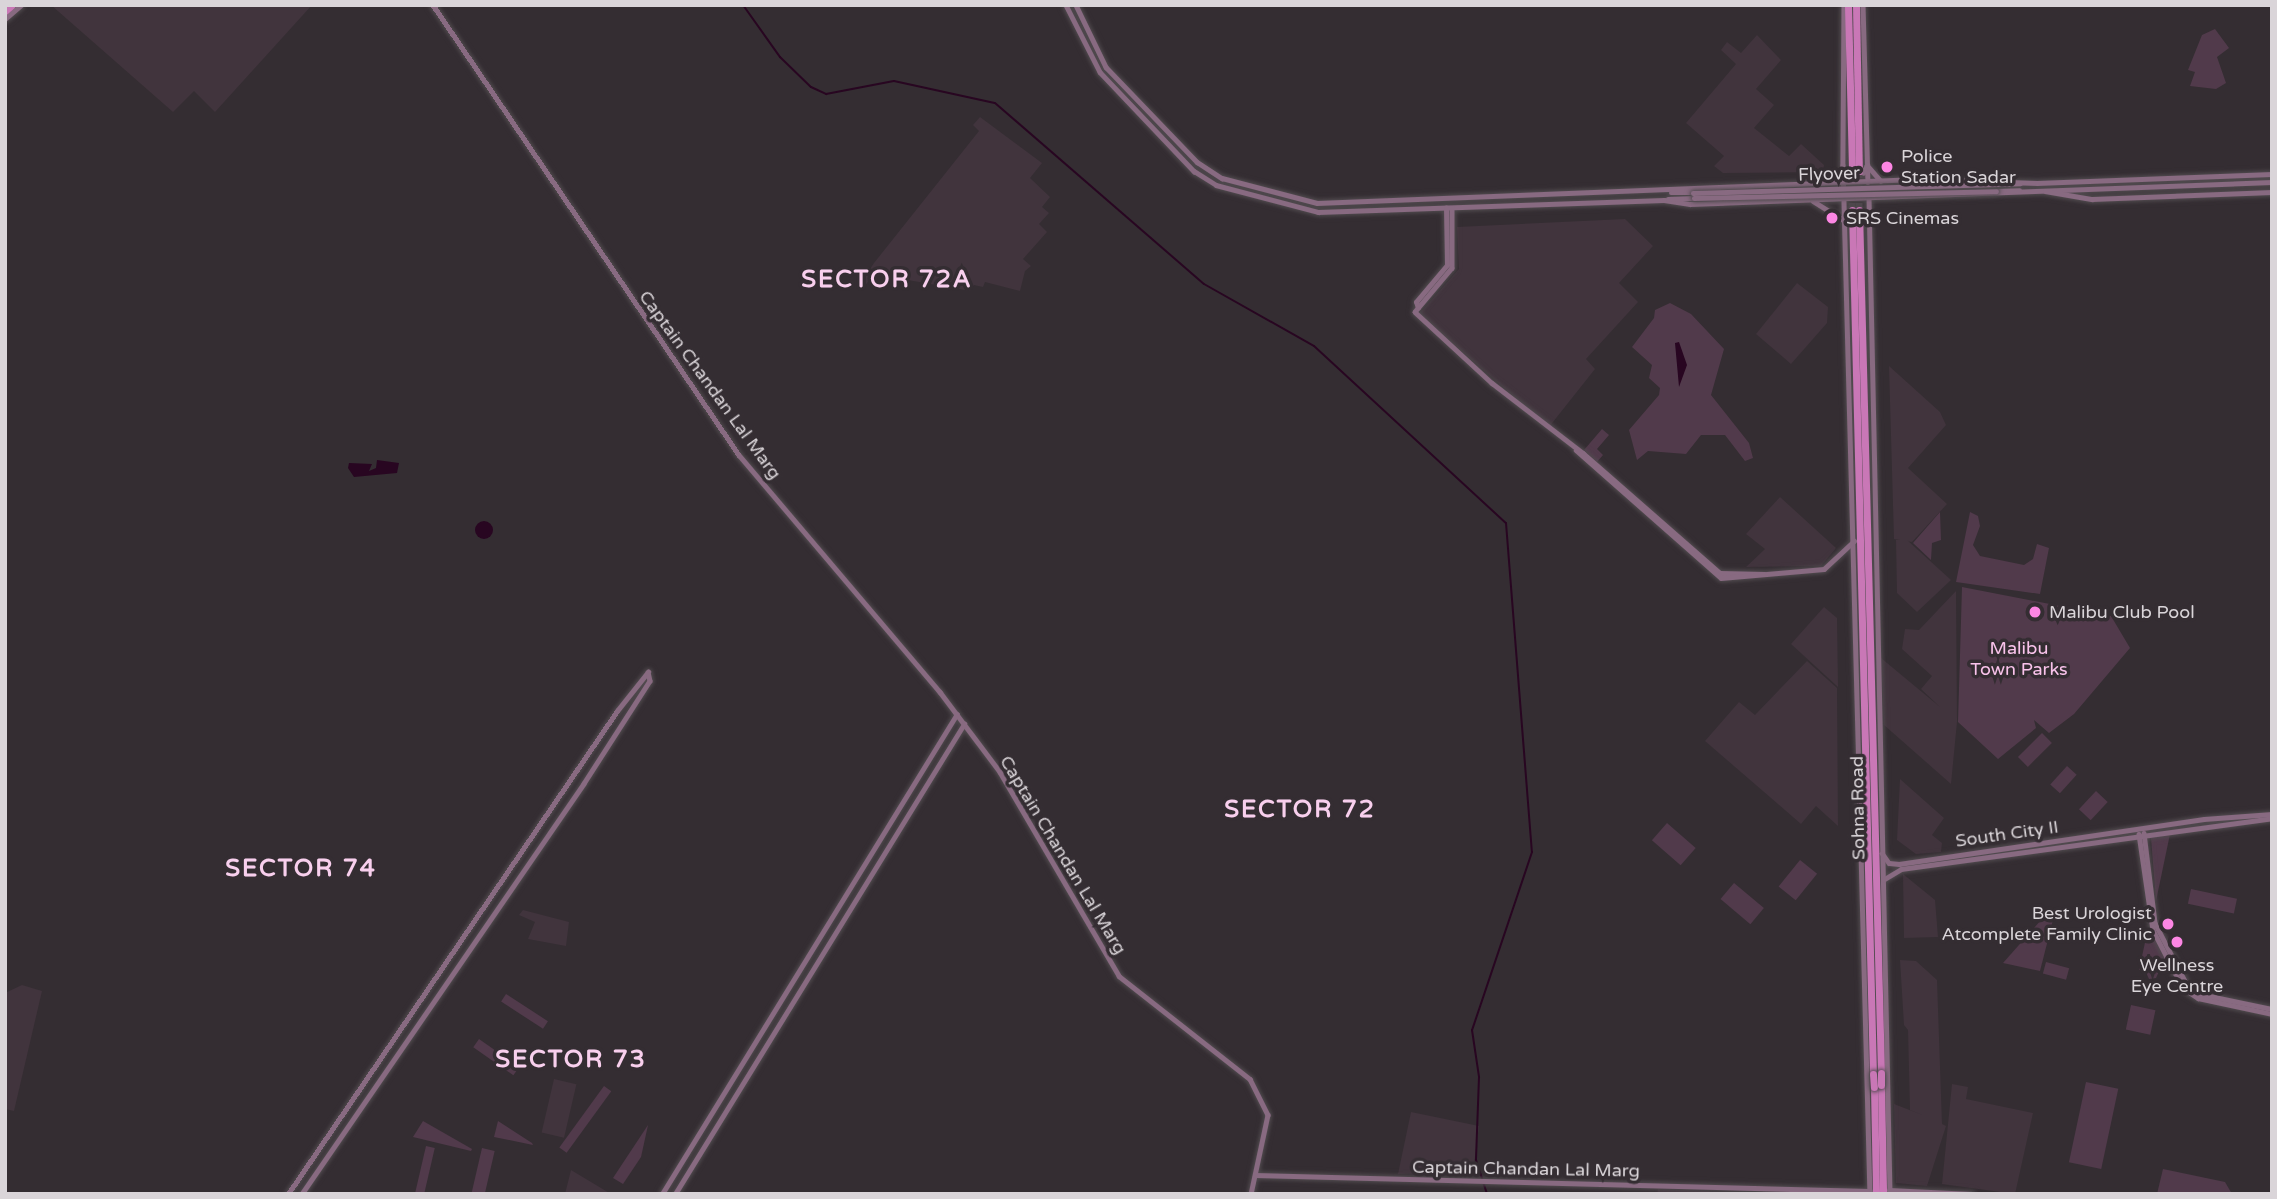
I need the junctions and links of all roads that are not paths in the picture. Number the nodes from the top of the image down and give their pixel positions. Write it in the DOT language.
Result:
graph roads {
  1 [pos="12,5"];
  2 [pos="21,5"];
  3 [pos="433,5"];
  4 [pos="1066,5"];
  5 [pos="1076,5"];
  6 [pos="1846,5"];
  7 [pos="1856,5"];
  8 [pos="1863,5"];
  9 [pos="5,11"];
  10 [pos="5,19"];
  11 [pos="1096,47"];
  12 [pos="1090,51"];
  13 [pos="1867,164"];
  14 [pos="1851,172"];
  15 [pos="2272,174"];
  16 [pos="1868,181"];
  17 [pos="1881,181"];
  18 [pos="1888,181"];
  19 [pos="1826,182"];
  20 [pos="1834,182"];
  21 [pos="1844,182"];
  22 [pos="2272,182"];
  23 [pos="2038,183"];
  24 [pos="2038,190"];
  25 [pos="2044,190"];
  26 [pos="1663,192"];
  27 [pos="2272,192"];
  28 [pos="1694,195"];
  29 [pos="1881,197"];
  30 [pos="1888,197"];
  31 [pos="1828,198"];
  32 [pos="1845,198"];
  33 [pos="1869,198"];
  34 [pos="1664,200"];
  35 [pos="1811,200"];
  36 [pos="1338,204"];
  37 [pos="1449,208"];
  38 [pos="1852,209"];
  39 [pos="1868,211"];
  40 [pos="1338,213"];
  41 [pos="1845,220"];
  42 [pos="1869,422"];
  43 [pos="1852,433"];
  44 [pos="1858,447"];
  45 [pos="1867,468"];
  46 [pos="1859,475"];
  47 [pos="1873,480"];
  48 [pos="1853,487"];
  49 [pos="1854,541"];
  50 [pos="957,714"];
  51 [pos="964,724"];
  52 [pos="1870,769"];
  53 [pos="2272,816"];
  54 [pos="2141,831"];
  55 [pos="1882,852"];
  56 [pos="1882,880"];
  57 [pos="2272,1011"];
  58 [pos="1877,1075"];
  59 [pos="1877,1085"];
  60 [pos="1255,1175"];
  61 [pos="1887,1192"];
  62 [pos="1872,1193"];
  63 [pos="288,1194"];
  64 [pos="302,1194"];
  65 [pos="662,1194"];
  66 [pos="675,1194"];
  67 [pos="1251,1194"];
  68 [pos="1972,1194"];
  1 -- 9 [label="highway"];
  2 -- 10 [label="main road"];
  3 -- 50 [label="main road, Captain Chandan Lal Marg"];
  4 -- 12 [label="main road"];
  5 -- 11 [label="main road"];
  6 -- 14 [label="highway"];
  7 -- 14 [label="highway"];
  8 -- 13 [label="main road"];
  11 -- 12 [label="main road"];
  11 -- 36 [label="main road"];
  12 -- 40 [label="main road"];
  13 -- 14 [label="main road"];
  13 -- 16 [label="main road"];
  13 -- 17 [label="main road"];
  14 -- 20 [label="main road"];
  14 -- 21 [label="main road"];
  15 -- 23 [label="main road"];
  16 -- 17 [label="main road"];
  16 -- 21 [label="main road"];
  16 -- 33 [label="main road"];
  17 -- 18 [label="main road"];
  18 -- 23 [label="main road"];
  18 -- 30 [label="main road"];
  19 -- 20 [label="main road"];
  19 -- 26 [label="main road"];
  19 -- 31 [label="main road"];
  20 -- 21 [label="main road"];
  21 -- 32 [label="main road"];
  22 -- 25 [label="main road"];
  23 -- 28 [label="main road, Flyover, bridge"];
  24 -- 25 [label="main road"];
  24 -- 28 [label="main road, Flyover, bridge"];
  24 -- 30 [label="main road"];
  25 -- 27 [label="main road"];
  26 -- 28 [label="main road, Flyover"];
  26 -- 36 [label="main road"];
  28 -- 34 [label="main road, Flyover"];
  29 -- 30 [label="main road"];
  29 -- 33 [label="main road"];
  29 -- 39 [label="main road"];
  31 -- 32 [label="main road"];
  31 -- 35 [label="main road"];
  32 -- 33 [label="main road"];
  32 -- 38 [label="main road"];
  33 -- 39 [label="main road"];
  34 -- 35 [label="main road"];
  34 -- 37 [label="main road"];
  35 -- 41 [label="main road"];
  36 -- 40 [label="main road"];
  37 -- 40 [label="main road"];
  37 -- 49 [label="main road"];
  38 -- 39 [label="main road"];
  38 -- 41 [label="main road"];
  38 -- 42 [label="highway, Sohna Road"];
  38 -- 44 [label="highway, Sohna Road"];
  39 -- 42 [label="main road"];
  41 -- 43 [label="main road"];
  42 -- 45 [label="highway, Sohna Road"];
  42 -- 47 [label="main road"];
  43 -- 44 [label="highway"];
  43 -- 48 [label="main road"];
  44 -- 46 [label="highway, Sohna Road"];
  45 -- 47 [label="highway"];
  45 -- 52 [label="highway, Sohna Road"];
  46 -- 48 [label="highway"];
  46 -- 52 [label="highway, Sohna Road"];
  47 -- 55 [label="main road"];
  48 -- 49 [label="main road"];
  49 -- 58 [label="main road"];
  50 -- 51 [label="main road, Captain Chandan Lal Marg"];
  50 -- 65 [label="main road"];
  51 -- 60 [label="main road, Captain Chandan Lal Marg"];
  51 -- 66 [label="main road"];
  52 -- 58 [label="highway, Sohna Road"];
  53 -- 54 [label="main road"];
  54 -- 55 [label="main road, South City II"];
  54 -- 56 [label="main road, South City II"];
  54 -- 57 [label="main road"];
  54 -- 57 [label="main road"];
  55 -- 56 [label="main road"];
  56 -- 58 [label="main road"];
  58 -- 59 [label="highway, Sohna Road, bridge"];
  58 -- 59 [label="main road"];
  59 -- 61 [label="highway, Sohna Road"];
  59 -- 62 [label="highway, Sohna Road"];
  60 -- 62 [label="main road, Captain Chandan Lal Marg"];
  60 -- 67 [label="main road"];
  61 -- 68 [label="main road"];
  63 -- 64 [label="main road"];
}
